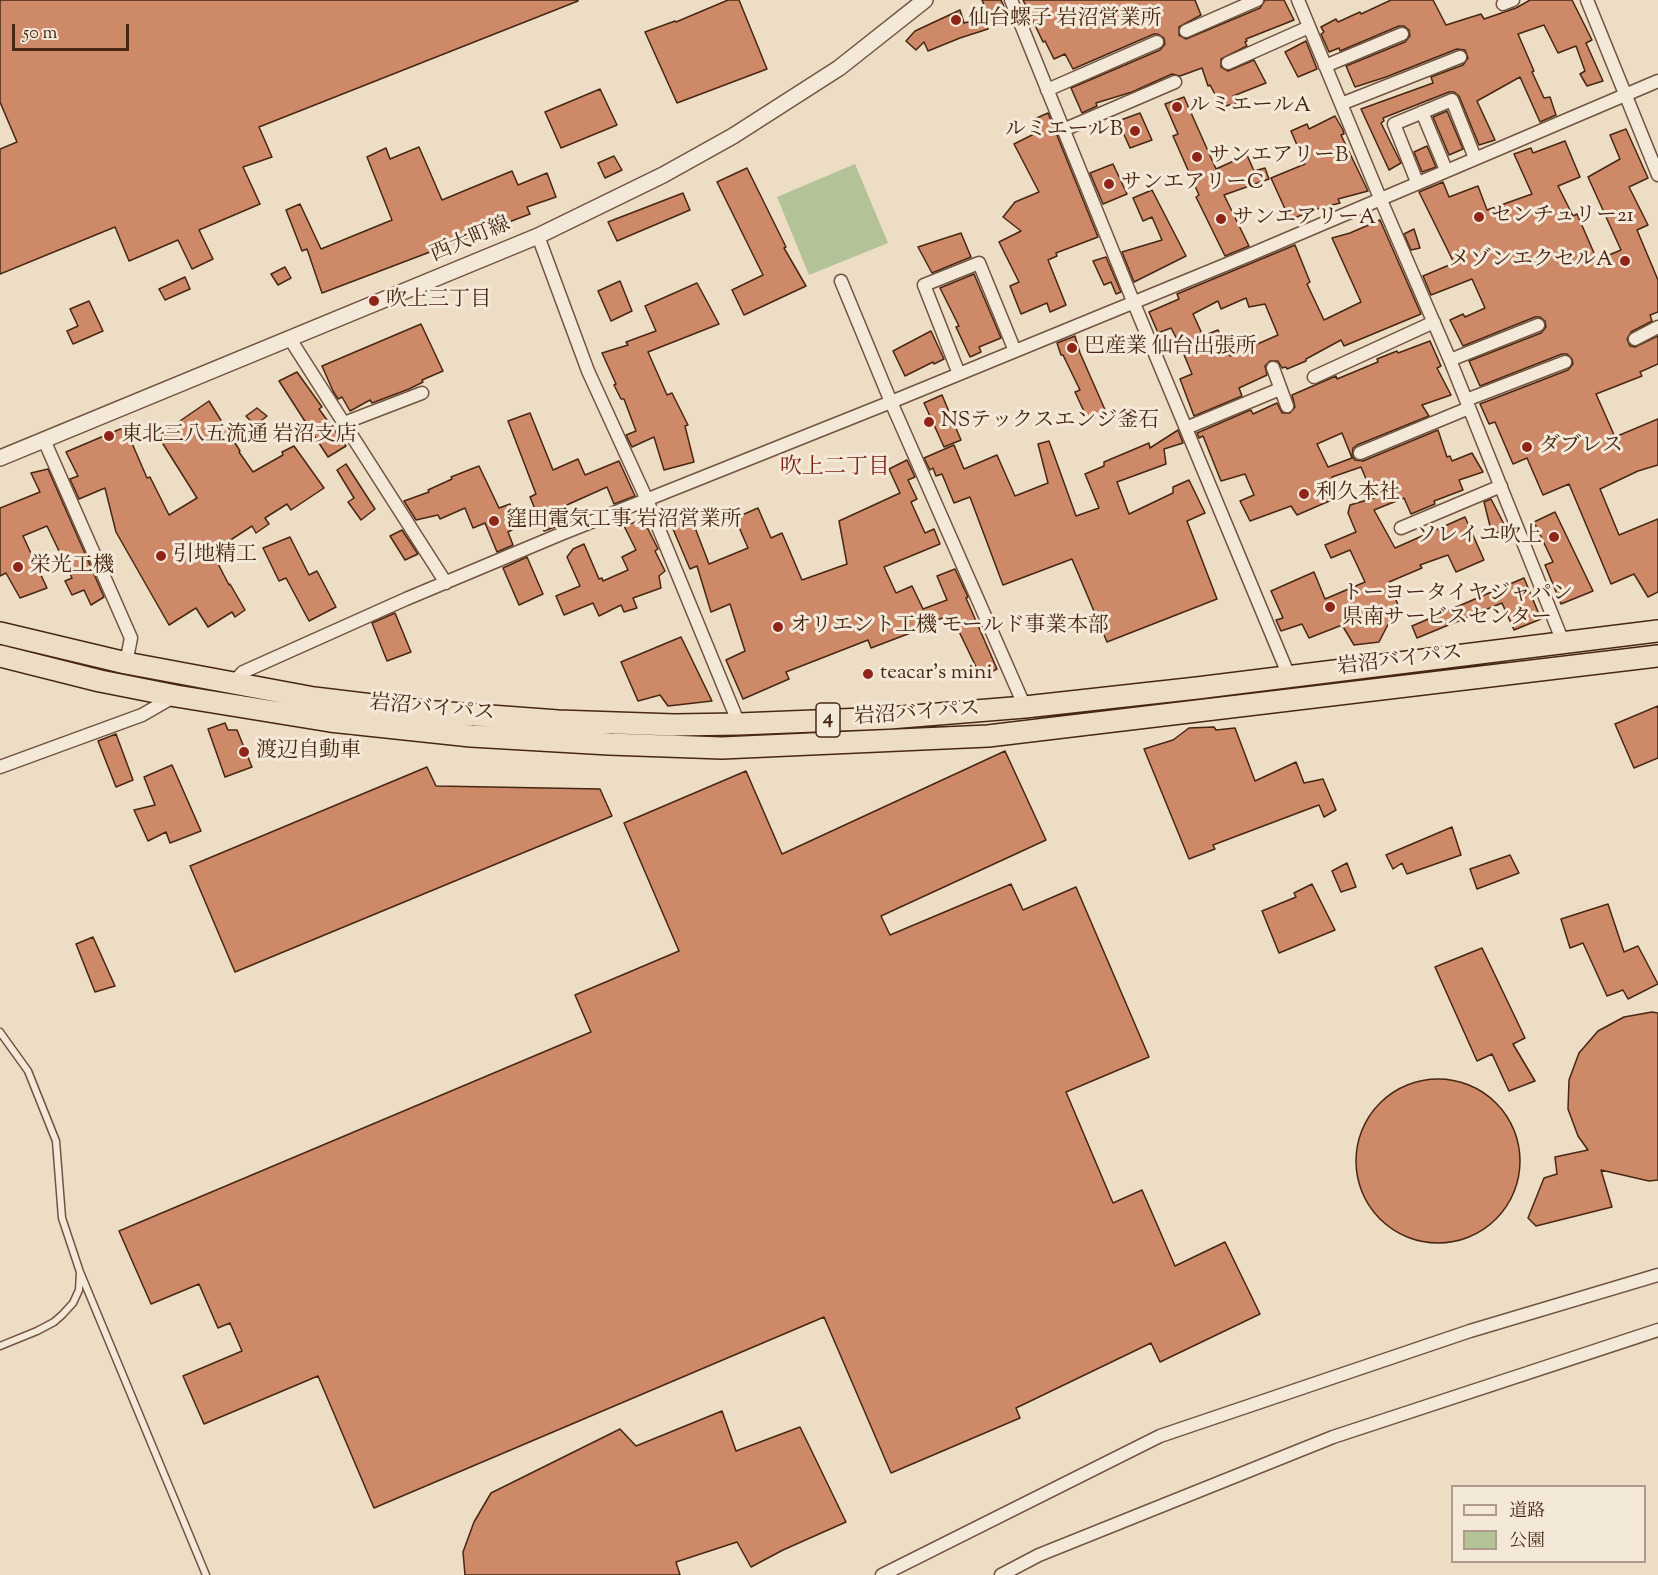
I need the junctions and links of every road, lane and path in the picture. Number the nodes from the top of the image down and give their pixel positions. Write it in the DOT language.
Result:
graph roads {
  1 [pos="925,0"];
  2 [pos="1011,0"];
  3 [pos="1257,0"];
  4 [pos="1298,0"];
  5 [pos="1587,0"];
  6 [pos="1309,27"];
  7 [pos="1186,31"];
  8 [pos="1402,34"];
  9 [pos="1157,42"];
  10 [pos="1460,57"];
  11 [pos="1228,63"];
  12 [pos="1325,66"];
  13 [pos="1658,81"];
  14 [pos="1175,82"];
  15 [pos="1047,90"];
  16 [pos="1625,95"];
  17 [pos="1341,104"];
  18 [pos="1422,112"];
  19 [pos="1063,130"];
  20 [pos="1475,158"];
  21 [pos="1446,170"];
  22 [pos="1658,175"];
  23 [pos="1418,183"];
  24 [pos="1380,198"];
  25 [pos="538,236"];
  26 [pos="842,281"];
  27 [pos="1133,301"];
  28 [pos="1434,322"];
  29 [pos="1538,325"];
  30 [pos="1658,327"];
  31 [pos="290,339"];
  32 [pos="1635,339"];
  33 [pos="1015,351"];
  34 [pos="1450,360"];
  35 [pos="1565,362"];
  36 [pos="1274,368"];
  37 [pos="959,374"];
  38 [pos="1314,377"];
  39 [pos="1280,389"];
  40 [pos="422,393"];
  41 [pos="891,402"];
  42 [pos="1468,404"];
  43 [pos="1287,406"];
  44 [pos="344,423"];
  45 [pos="1186,428"];
  46 [pos="44,440"];
  47 [pos="1360,453"];
  48 [pos="0,458"];
  49 [pos="1501,486"];
  50 [pos="647,500"];
  51 [pos="1401,528"];
  52 [pos="446,583"];
  53 [pos="1658,631"];
  54 [pos="0,633"];
  55 [pos="1563,642"];
  56 [pos="0,656"];
  57 [pos="1658,656"];
  58 [pos="126,663"];
  59 [pos="1288,676"];
  60 [pos="232,684"];
  61 [pos="176,696"];
  62 [pos="1025,707"];
  63 [pos="739,724"];
  64 [pos="0,767"];
  65 [pos="0,1032"];
  66 [pos="81,1272"];
  67 [pos="1658,1275"];
  68 [pos="1658,1330"];
  69 [pos="0,1346"];
  70 [pos="206,1575"];
  71 [pos="882,1575"];
  72 [pos="1001,1575"];
  1 -- 25 [label="street, 西大町線"];
  2 -- 15 [label="street"];
  3 -- 7 [label="street"];
  4 -- 6 [label="street"];
  5 -- 16 [label="street"];
  6 -- 11 [label="street"];
  6 -- 12 [label="street"];
  8 -- 12 [label="street"];
  9 -- 15 [label="street"];
  10 -- 17 [label="street"];
  12 -- 17 [label="street"];
  13 -- 16 [label="street"];
  14 -- 19 [label="street"];
  15 -- 19 [label="street"];
  16 -- 20 [label="street"];
  16 -- 22 [label="street"];
  17 -- 24 [label="street"];
  18 -- 20 [label="street"];
  18 -- 21 [label="street"];
  18 -- 23 [label="street"];
  19 -- 27 [label="street"];
  20 -- 21 [label="street"];
  21 -- 23 [label="street"];
  23 -- 24 [label="street"];
  24 -- 27 [label="street"];
  24 -- 28 [label="street"];
  25 -- 31 [label="street, 西大町線"];
  25 -- 50 [label="street"];
  26 -- 41 [label="street"];
  27 -- 33 [label="street"];
  27 -- 45 [label="street"];
  28 -- 34 [label="street"];
  28 -- 38 [label="street"];
  29 -- 34 [label="street"];
  30 -- 32 [label="street"];
  31 -- 44 [label="street"];
  31 -- 46 [label="street, 西大町線"];
  33 -- 37 [label="street"];
  33 -- 37 [label="street"];
  34 -- 42 [label="street"];
  35 -- 42 [label="street"];
  36 -- 39 [label="street"];
  37 -- 41 [label="street"];
  39 -- 43 [label="street"];
  39 -- 45 [label="street"];
  40 -- 44 [label="street"];
  41 -- 50 [label="street"];
  41 -- 62 [label="street"];
  42 -- 47 [label="street"];
  42 -- 49 [label="street"];
  44 -- 52 [label="street"];
  45 -- 59 [label="street"];
  46 -- 48 [label="street, 西大町線"];
  46 -- 58 [label="street"];
  49 -- 51 [label="street"];
  49 -- 55 [label="street"];
  50 -- 52 [label="street"];
  50 -- 63 [label="street"];
  52 -- 60 [label="street"];
  53 -- 55 [label="highway, 岩沼バイパス / 4"];
  54 -- 58 [label="highway, 岩沼バイパス / 4"];
  55 -- 59 [label="highway, 岩沼バイパス / 4"];
  56 -- 61 [label="highway, 岩沼バイパス / 4"];
  57 -- 61 [label="highway, 岩沼バイパス / 4"];
  58 -- 60 [label="highway, 岩沼バイパス / 4"];
  59 -- 62 [label="highway, 岩沼バイパス / 4"];
  60 -- 63 [label="highway, 岩沼バイパス / 4"];
  61 -- 64 [label="street"];
  62 -- 63 [label="highway, 岩沼バイパス / 4"];
  65 -- 66 [label="lane"];
  66 -- 69 [label="lane"];
  66 -- 70 [label="lane"];
  67 -- 71 [label="street"];
  68 -- 72 [label="street"];
}
